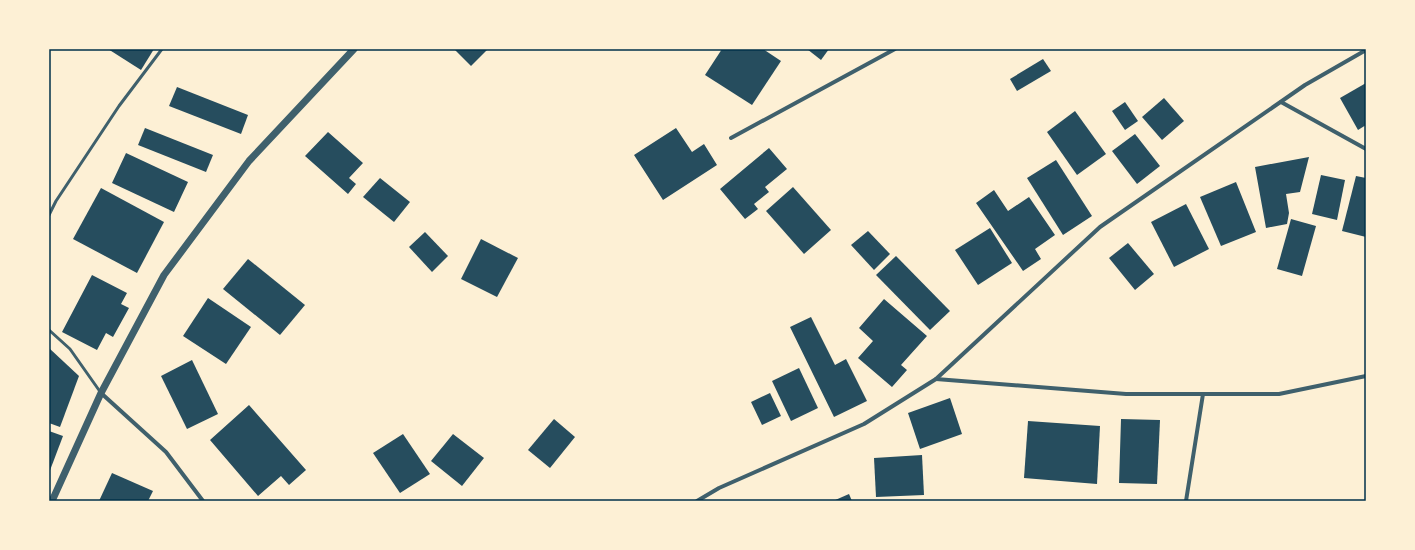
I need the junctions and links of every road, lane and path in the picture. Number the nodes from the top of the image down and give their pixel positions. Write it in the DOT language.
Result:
graph roads {
  1 [pos="162,49"];
  2 [pos="354,49"];
  3 [pos="895,49"];
  4 [pos="1366,50"];
  5 [pos="1281,102"];
  6 [pos="731,138"];
  7 [pos="1366,149"];
  8 [pos="49,215"];
  9 [pos="49,330"];
  10 [pos="1366,376"];
  11 [pos="936,379"];
  12 [pos="101,393"];
  13 [pos="1203,394"];
  14 [pos="52,501"];
  15 [pos="203,501"];
  16 [pos="697,501"];
  17 [pos="1186,501"];
  1 -- 8 [label="lane"];
  2 -- 12 [label="street"];
  3 -- 6 [label="street"];
  4 -- 5 [label="street"];
  5 -- 7 [label="street"];
  5 -- 11 [label="street"];
  9 -- 12 [label="lane"];
  10 -- 13 [label="street"];
  11 -- 13 [label="street"];
  11 -- 16 [label="street"];
  12 -- 14 [label="street"];
  12 -- 15 [label="street"];
  13 -- 17 [label="street"];
}
